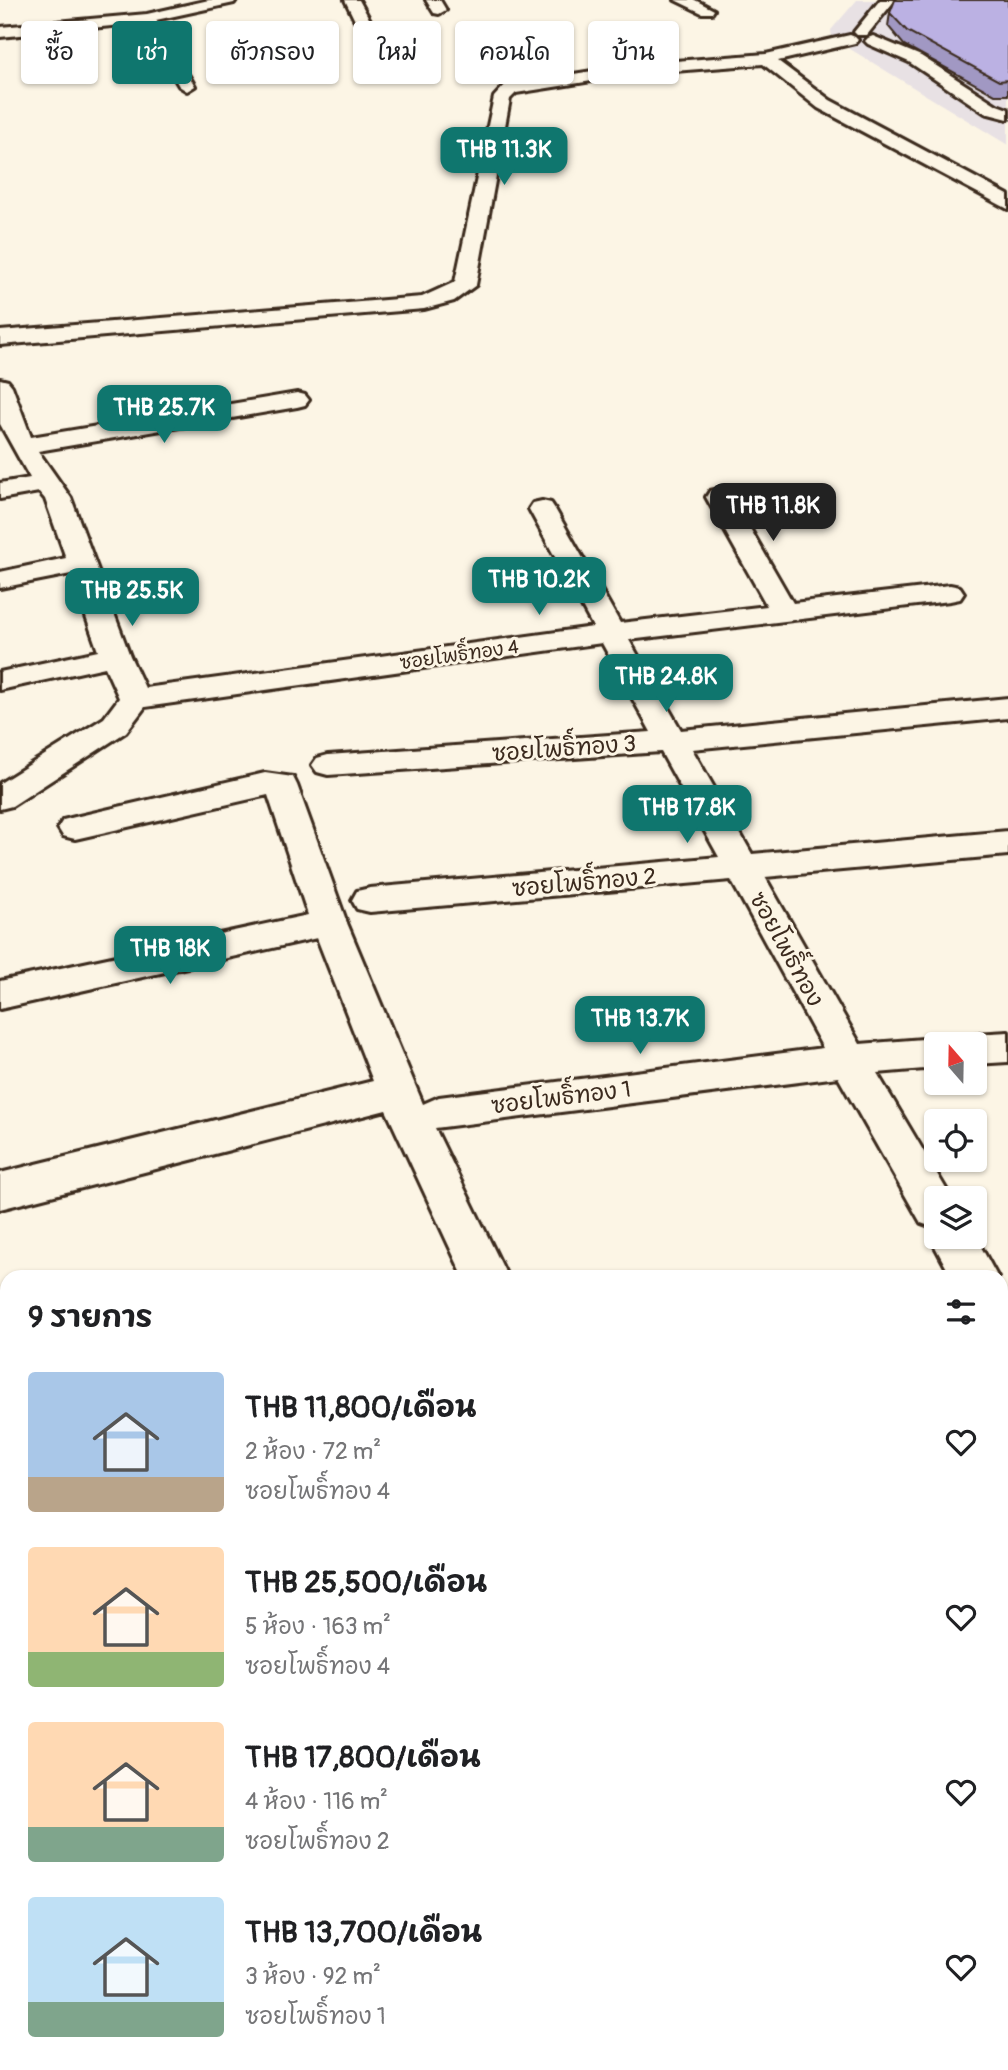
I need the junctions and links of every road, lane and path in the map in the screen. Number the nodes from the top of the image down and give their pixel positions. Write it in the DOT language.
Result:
graph roads {
  1 [pos="229,0"];
  2 [pos="352,0"];
  3 [pos="888,0"];
  4 [pos="146,18"];
  5 [pos="363,21"];
  6 [pos="0,32"];
  7 [pos="862,38"];
  8 [pos="766,59"];
  9 [pos="187,86"];
  10 [pos="1008,114"];
  11 [pos="1008,202"];
  12 [pos="0,338"];
  13 [pos="0,386"];
  14 [pos="297,400"];
  15 [pos="24,446"];
  16 [pos="45,482"];
  17 [pos="0,491"];
  18 [pos="719,497"];
  19 [pos="542,509"];
  20 [pos="83,563"];
  21 [pos="0,580"];
  22 [pos="950,593"];
  23 [pos="785,613"];
  24 [pos="611,633"];
  25 [pos="115,656"];
  26 [pos="0,681"];
  27 [pos="135,699"];
  28 [pos="1008,708"];
  29 [pos="671,741"];
  30 [pos="328,765"];
  31 [pos="0,798"];
  32 [pos="75,828"];
  33 [pos="1008,843"];
  34 [pos="742,868"];
  35 [pos="370,900"];
  36 [pos="329,923"];
  37 [pos="0,995"];
  38 [pos="1008,1047"];
  39 [pos="987,1048"];
  40 [pos="924,1054"];
  41 [pos="849,1060"];
  42 [pos="397,1091"];
  43 [pos="439,1113"];
  44 [pos="924,1189"];
  45 [pos="0,1191"];
  46 [pos="959,1249"];
  47 [pos="482,1270"];
  48 [pos="971,1270"];
  1 -- 4 [label="street"];
  2 -- 5 [label="street"];
  3 -- 7 [label="street"];
  4 -- 6 [label="street"];
  4 -- 9 [label="street"];
  7 -- 8 [label="street"];
  7 -- 10 [label="street"];
  8 -- 11 [label="street"];
  8 -- 12 [label="street"];
  13 -- 15 [label="street"];
  14 -- 15 [label="street"];
  15 -- 16 [label="street"];
  16 -- 17 [label="street"];
  16 -- 20 [label="street"];
  18 -- 23 [label="street"];
  19 -- 24 [label="street, ซอยโพธิ์ทอง"];
  20 -- 21 [label="street"];
  20 -- 25 [label="street"];
  22 -- 23 [label="street, ซอยโพธิ์ทอง 4"];
  23 -- 24 [label="street, ซอยโพธิ์ทอง 4"];
  24 -- 27 [label="street, ซอยโพธิ์ทอง 4"];
  24 -- 29 [label="street, ซอยโพธิ์ทอง"];
  25 -- 26 [label="street"];
  25 -- 27 [label="street"];
  27 -- 31 [label="street"];
  28 -- 29 [label="street, ซอยโพธิ์ทอง 3"];
  29 -- 30 [label="street, ซอยโพธิ์ทอง 3"];
  29 -- 34 [label="street, ซอยโพธิ์ทอง"];
  32 -- 36 [label="street"];
  33 -- 34 [label="street, ซอยโพธิ์ทอง 2"];
  34 -- 35 [label="street, ซอยโพธิ์ทอง 2"];
  34 -- 41 [label="street, ซอยโพธิ์ทอง"];
  36 -- 37 [label="street"];
  36 -- 42 [label="street"];
  38 -- 39 [label="street"];
  40 -- 41 [label="street"];
  41 -- 43 [label="street, ซอยโพธิ์ทอง 1"];
  41 -- 44 [label="street, ซอยโพธิ์ทอง"];
  42 -- 45 [label="street"];
  42 -- 47 [label="street"];
  46 -- 48 [label="street"];
}
